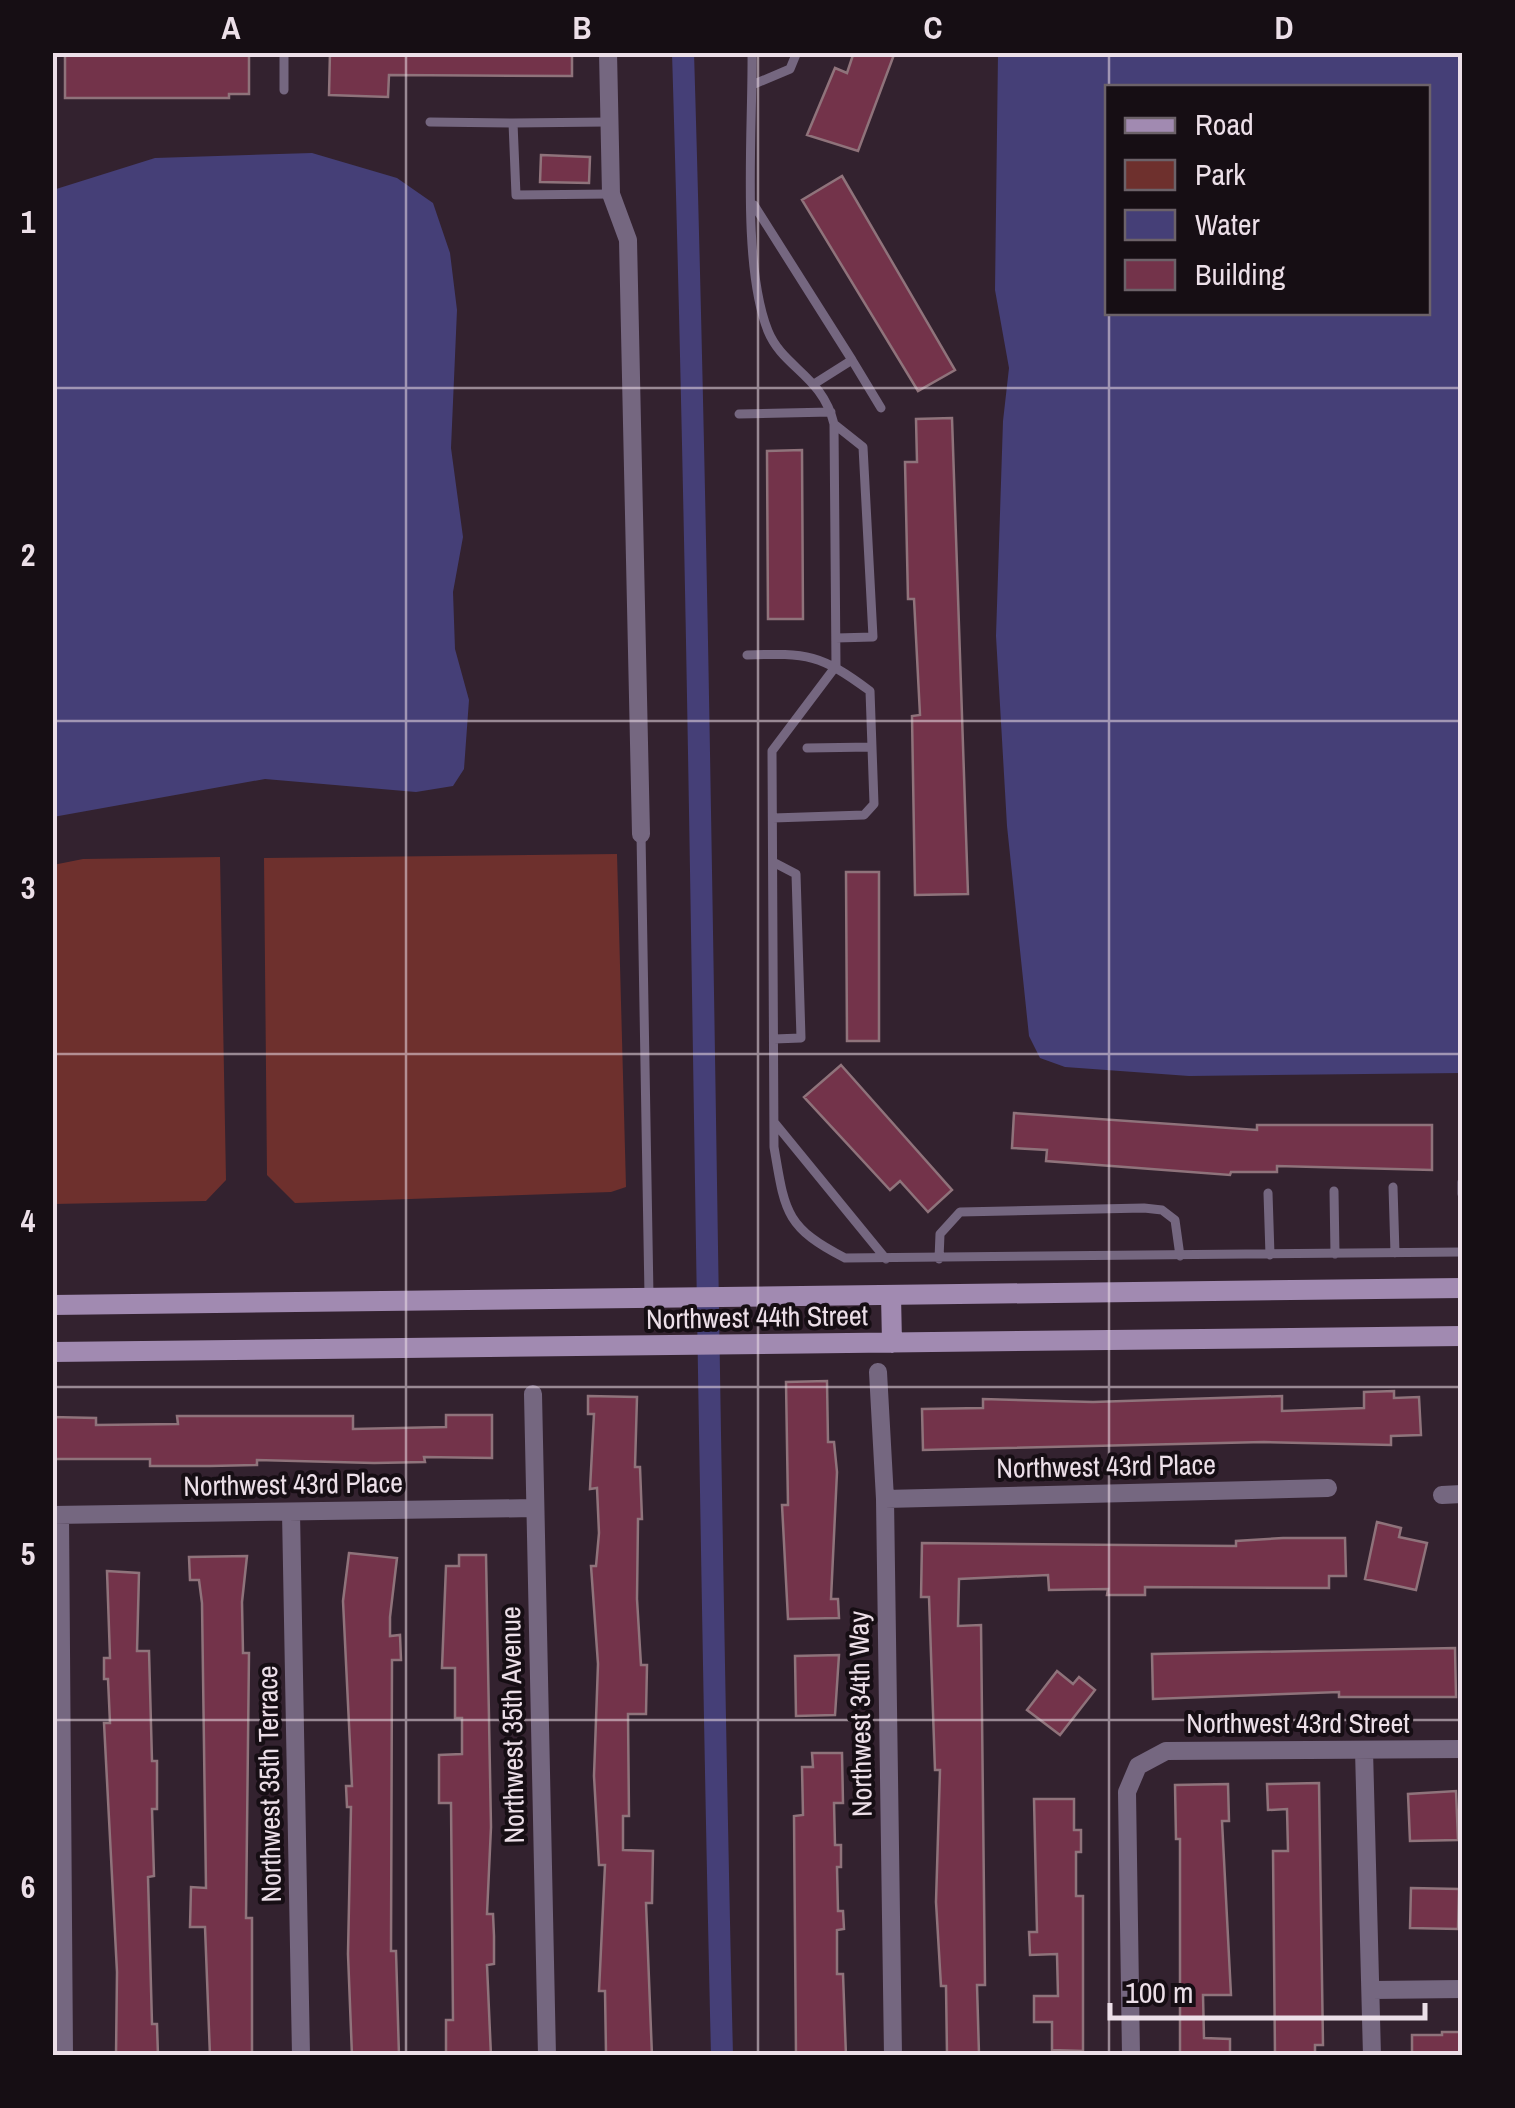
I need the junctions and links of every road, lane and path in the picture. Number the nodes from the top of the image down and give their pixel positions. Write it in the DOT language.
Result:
graph roads {
  1 [pos="284,52"];
  2 [pos="608,52"];
  3 [pos="752,52"];
  4 [pos="797,52"];
  5 [pos="752,85"];
  6 [pos="284,90"];
  7 [pos="430,122"];
  8 [pos="610,122"];
  9 [pos="513,123"];
  10 [pos="611,194"];
  11 [pos="753,204"];
  12 [pos="852,360"];
  13 [pos="814,384"];
  14 [pos="882,408"];
  15 [pos="831,412"];
  16 [pos="739,414"];
  17 [pos="834,424"];
  18 [pos="836,638"];
  19 [pos="746,655"];
  20 [pos="836,666"];
  21 [pos="872,747"];
  22 [pos="807,748"];
  23 [pos="772,818"];
  24 [pos="641,834"];
  25 [pos="772,862"];
  26 [pos="774,1039"];
  27 [pos="774,1122"];
  28 [pos="1462,1182"];
  29 [pos="1393,1187"];
  30 [pos="1334,1191"];
  31 [pos="1268,1193"];
  32 [pos="1462,1194"];
  33 [pos="1462,1252"];
  34 [pos="1335,1254"];
  35 [pos="1396,1254"];
  36 [pos="1270,1255"];
  37 [pos="1180,1256"];
  38 [pos="887,1259"];
  39 [pos="938,1259"];
  40 [pos="1462,1288"];
  41 [pos="891,1295"];
  42 [pos="649,1298"];
  43 [pos="52,1305"];
  44 [pos="1462,1336"];
  45 [pos="892,1343"];
  46 [pos="52,1352"];
  47 [pos="878,1372"];
  48 [pos="533,1394"];
  49 [pos="1328,1488"];
  50 [pos="1442,1494"];
  51 [pos="1462,1494"];
  52 [pos="884,1499"];
  53 [pos="534,1508"];
  54 [pos="291,1512"];
  55 [pos="56,1515"];
  56 [pos="1462,1748"];
  57 [pos="1364,1750"];
  58 [pos="1462,1989"];
  59 [pos="1372,1990"];
  60 [pos="64,2056"];
  61 [pos="301,2056"];
  62 [pos="547,2056"];
  63 [pos="893,2056"];
  64 [pos="1131,2056"];
  65 [pos="1372,2056"];
  1 -- 6 [label="lane"];
  2 -- 8 [label="street"];
  3 -- 5 [label="lane"];
  4 -- 5 [label="lane"];
  5 -- 11 [label="lane"];
  7 -- 9 [label="lane"];
  8 -- 9 [label="lane"];
  8 -- 10 [label="street"];
  9 -- 10 [label="lane"];
  10 -- 24 [label="street"];
  11 -- 12 [label="lane"];
  11 -- 13 [label="lane"];
  12 -- 13 [label="lane"];
  12 -- 14 [label="lane"];
  13 -- 15 [label="lane"];
  15 -- 16 [label="lane"];
  15 -- 17 [label="lane"];
  17 -- 18 [label="lane"];
  17 -- 18 [label="lane"];
  18 -- 20 [label="lane"];
  19 -- 20 [label="lane"];
  20 -- 21 [label="lane"];
  20 -- 23 [label="lane"];
  21 -- 22 [label="lane"];
  21 -- 23 [label="lane"];
  23 -- 25 [label="lane"];
  24 -- 42 [label="lane"];
  25 -- 26 [label="lane"];
  25 -- 26 [label="lane"];
  26 -- 27 [label="lane"];
  27 -- 38 [label="lane"];
  27 -- 38 [label="lane"];
  28 -- 32 [label="lane"];
  29 -- 35 [label="lane"];
  30 -- 34 [label="lane"];
  31 -- 36 [label="lane"];
  33 -- 35 [label="lane"];
  34 -- 35 [label="lane"];
  34 -- 36 [label="lane"];
  36 -- 37 [label="lane"];
  37 -- 39 [label="lane"];
  37 -- 39 [label="lane"];
  38 -- 39 [label="lane"];
  40 -- 41 [label="street, Northwest 44th Street"];
  41 -- 42 [label="street, Northwest 44th Street"];
  41 -- 45 [label="street"];
  42 -- 43 [label="street, Northwest 44th Street"];
  44 -- 45 [label="street, Northwest 44th Street"];
  45 -- 46 [label="street, Northwest 44th Street"];
  47 -- 52 [label="street, Northwest 34th Way"];
  48 -- 53 [label="street, Northwest 35th Avenue"];
  49 -- 52 [label="street, Northwest 43rd Place"];
  50 -- 51 [label="street"];
  52 -- 63 [label="street, Northwest 34th Way"];
  53 -- 54 [label="street, Northwest 43rd Place"];
  53 -- 62 [label="street, Northwest 35th Avenue"];
  54 -- 55 [label="street, Northwest 43rd Place"];
  54 -- 61 [label="street, Northwest 35th Terrace"];
  55 -- 60 [label="street"];
  56 -- 57 [label="street, Northwest 43rd Street"];
  57 -- 59 [label="street"];
  57 -- 64 [label="street, Northwest 43rd Street"];
  58 -- 59 [label="street"];
  59 -- 65 [label="street"];
}
